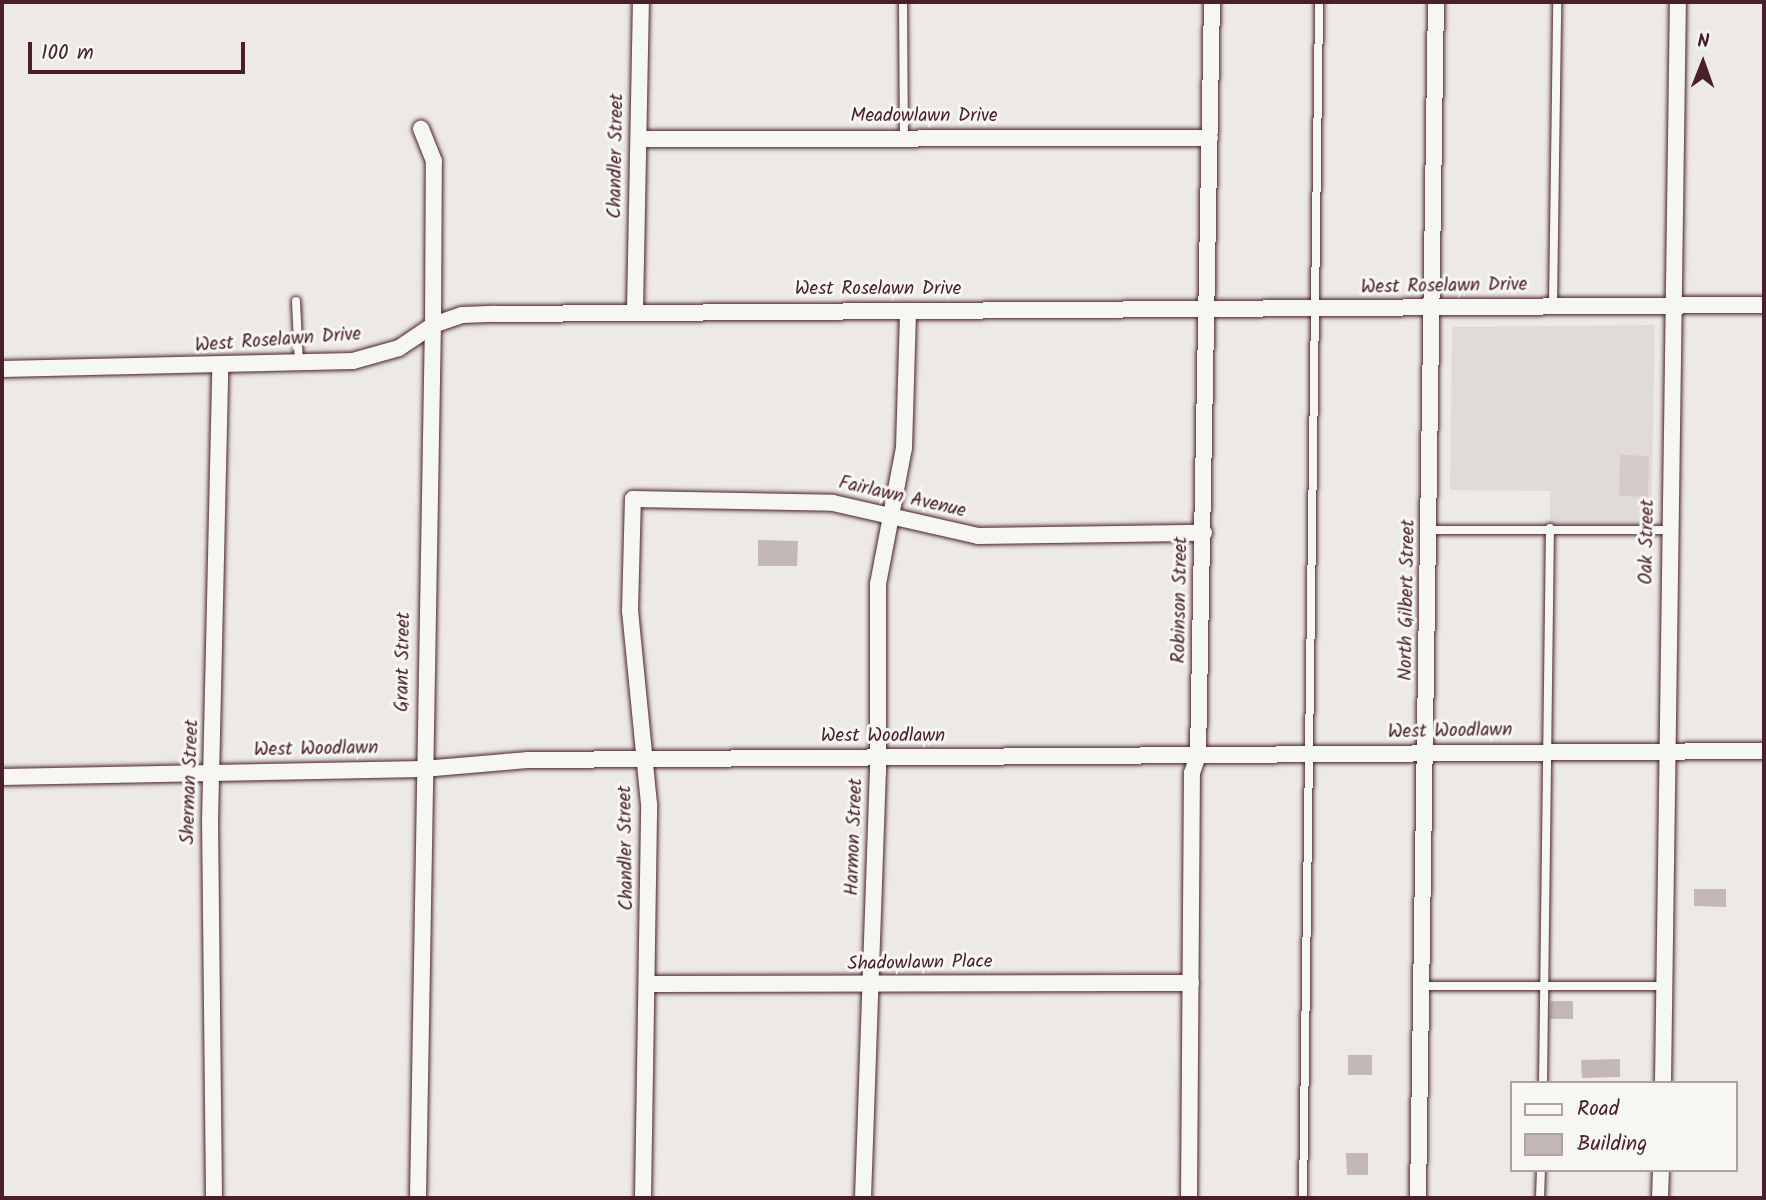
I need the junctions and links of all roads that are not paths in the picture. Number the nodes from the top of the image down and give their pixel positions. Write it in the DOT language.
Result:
graph roads {
  1 [pos="641,2"];
  2 [pos="903,2"];
  3 [pos="1212,2"];
  4 [pos="1319,2"];
  5 [pos="1436,2"];
  6 [pos="1557,2"];
  7 [pos="1678,2"];
  8 [pos="421,128"];
  9 [pos="904,137"];
  10 [pos="1210,138"];
  11 [pos="639,139"];
  12 [pos="296,301"];
  13 [pos="1764,305"];
  14 [pos="1553,306"];
  15 [pos="1673,306"];
  16 [pos="1207,308"];
  17 [pos="1432,308"];
  18 [pos="1316,309"];
  19 [pos="635,311"];
  20 [pos="908,312"];
  21 [pos="433,325"];
  22 [pos="299,364"];
  23 [pos="220,367"];
  24 [pos="2,369"];
  25 [pos="633,499"];
  26 [pos="891,516"];
  27 [pos="1550,528"];
  28 [pos="1430,530"];
  29 [pos="1669,530"];
  30 [pos="1203,533"];
  31 [pos="1666,751"];
  32 [pos="1764,751"];
  33 [pos="1547,752"];
  34 [pos="1309,754"];
  35 [pos="1427,754"];
  36 [pos="1199,757"];
  37 [pos="646,758"];
  38 [pos="877,758"];
  39 [pos="423,769"];
  40 [pos="213,773"];
  41 [pos="2,777"];
  42 [pos="1191,983"];
  43 [pos="649,984"];
  44 [pos="1545,985"];
  45 [pos="871,986"];
  46 [pos="1422,986"];
  47 [pos="1665,986"];
  48 [pos="1543,1081"];
  49 [pos="1663,1081"];
  50 [pos="1541,1172"];
  51 [pos="1661,1172"];
  52 [pos="214,1198"];
  53 [pos="418,1198"];
  54 [pos="643,1198"];
  55 [pos="863,1198"];
  56 [pos="1189,1198"];
  57 [pos="1303,1198"];
  58 [pos="1418,1198"];
  59 [pos="1540,1198"];
  60 [pos="1660,1198"];
  1 -- 11 [label="street, Chandler Street"];
  2 -- 9 [label="lane"];
  3 -- 10 [label="street, Robinson Street"];
  4 -- 18 [label="lane"];
  5 -- 17 [label="street, North Gilbert Street"];
  6 -- 14 [label="lane"];
  7 -- 15 [label="street, Oak Street"];
  8 -- 21 [label="street, Grant Street"];
  9 -- 10 [label="street, Meadowlawn Drive"];
  9 -- 11 [label="street, Meadowlawn Drive"];
  10 -- 16 [label="street, Robinson Street"];
  11 -- 19 [label="street, Chandler Street"];
  12 -- 22 [label="lane"];
  13 -- 15 [label="street, West Roselawn Drive"];
  14 -- 15 [label="street, West Roselawn Drive"];
  14 -- 17 [label="street, West Roselawn Drive"];
  15 -- 29 [label="street, Oak Street"];
  16 -- 18 [label="street, West Roselawn Drive"];
  16 -- 20 [label="street, West Roselawn Drive"];
  16 -- 30 [label="street, Robinson Street"];
  17 -- 18 [label="street, West Roselawn Drive"];
  17 -- 28 [label="street, North Gilbert Street"];
  18 -- 34 [label="lane"];
  19 -- 20 [label="street, West Roselawn Drive"];
  19 -- 21 [label="street, West Roselawn Drive"];
  20 -- 26 [label="street, Harmon Street"];
  21 -- 22 [label="street, West Roselawn Drive"];
  21 -- 39 [label="street, Grant Street"];
  22 -- 23 [label="street, West Roselawn Drive"];
  23 -- 24 [label="street, West Roselawn Drive"];
  23 -- 40 [label="street, Sherman Street"];
  25 -- 26 [label="street, Fairlawn Avenue"];
  25 -- 37 [label="street, Chandler Street"];
  26 -- 30 [label="street, Fairlawn Avenue"];
  26 -- 38 [label="street, Harmon Street"];
  27 -- 28 [label="lane"];
  27 -- 29 [label="lane"];
  27 -- 33 [label="lane"];
  28 -- 35 [label="street, North Gilbert Street"];
  29 -- 31 [label="street, Oak Street"];
  30 -- 36 [label="street, Robinson Street"];
  31 -- 32 [label="street, West Woodlawn"];
  31 -- 33 [label="street, West Woodlawn"];
  31 -- 47 [label="street, Oak Street"];
  33 -- 35 [label="street, West Woodlawn"];
  33 -- 44 [label="lane"];
  34 -- 35 [label="street, West Woodlawn"];
  34 -- 36 [label="street, West Woodlawn"];
  34 -- 57 [label="lane"];
  35 -- 46 [label="street, North Gilbert Street"];
  36 -- 38 [label="street, West Woodlawn"];
  36 -- 42 [label="street, Robinson Street"];
  37 -- 38 [label="street, West Woodlawn"];
  37 -- 39 [label="street, West Woodlawn"];
  37 -- 43 [label="street, Chandler Street"];
  38 -- 45 [label="street, Harmon Street"];
  39 -- 40 [label="street, West Woodlawn"];
  39 -- 53 [label="street, Grant Street"];
  40 -- 41 [label="street, West Woodlawn"];
  40 -- 52 [label="street, Sherman Street"];
  42 -- 45 [label="street, Shadowlawn Place"];
  42 -- 56 [label="street, Robinson Street"];
  43 -- 45 [label="street, Shadowlawn Place"];
  43 -- 54 [label="street, Chandler Street"];
  44 -- 46 [label="lane"];
  44 -- 47 [label="lane"];
  44 -- 48 [label="lane"];
  45 -- 55 [label="street, Harmon Street"];
  46 -- 58 [label="street, North Gilbert Street"];
  47 -- 49 [label="street, Oak Street"];
  50 -- 59 [label="lane"];
  51 -- 60 [label="street"];
}
